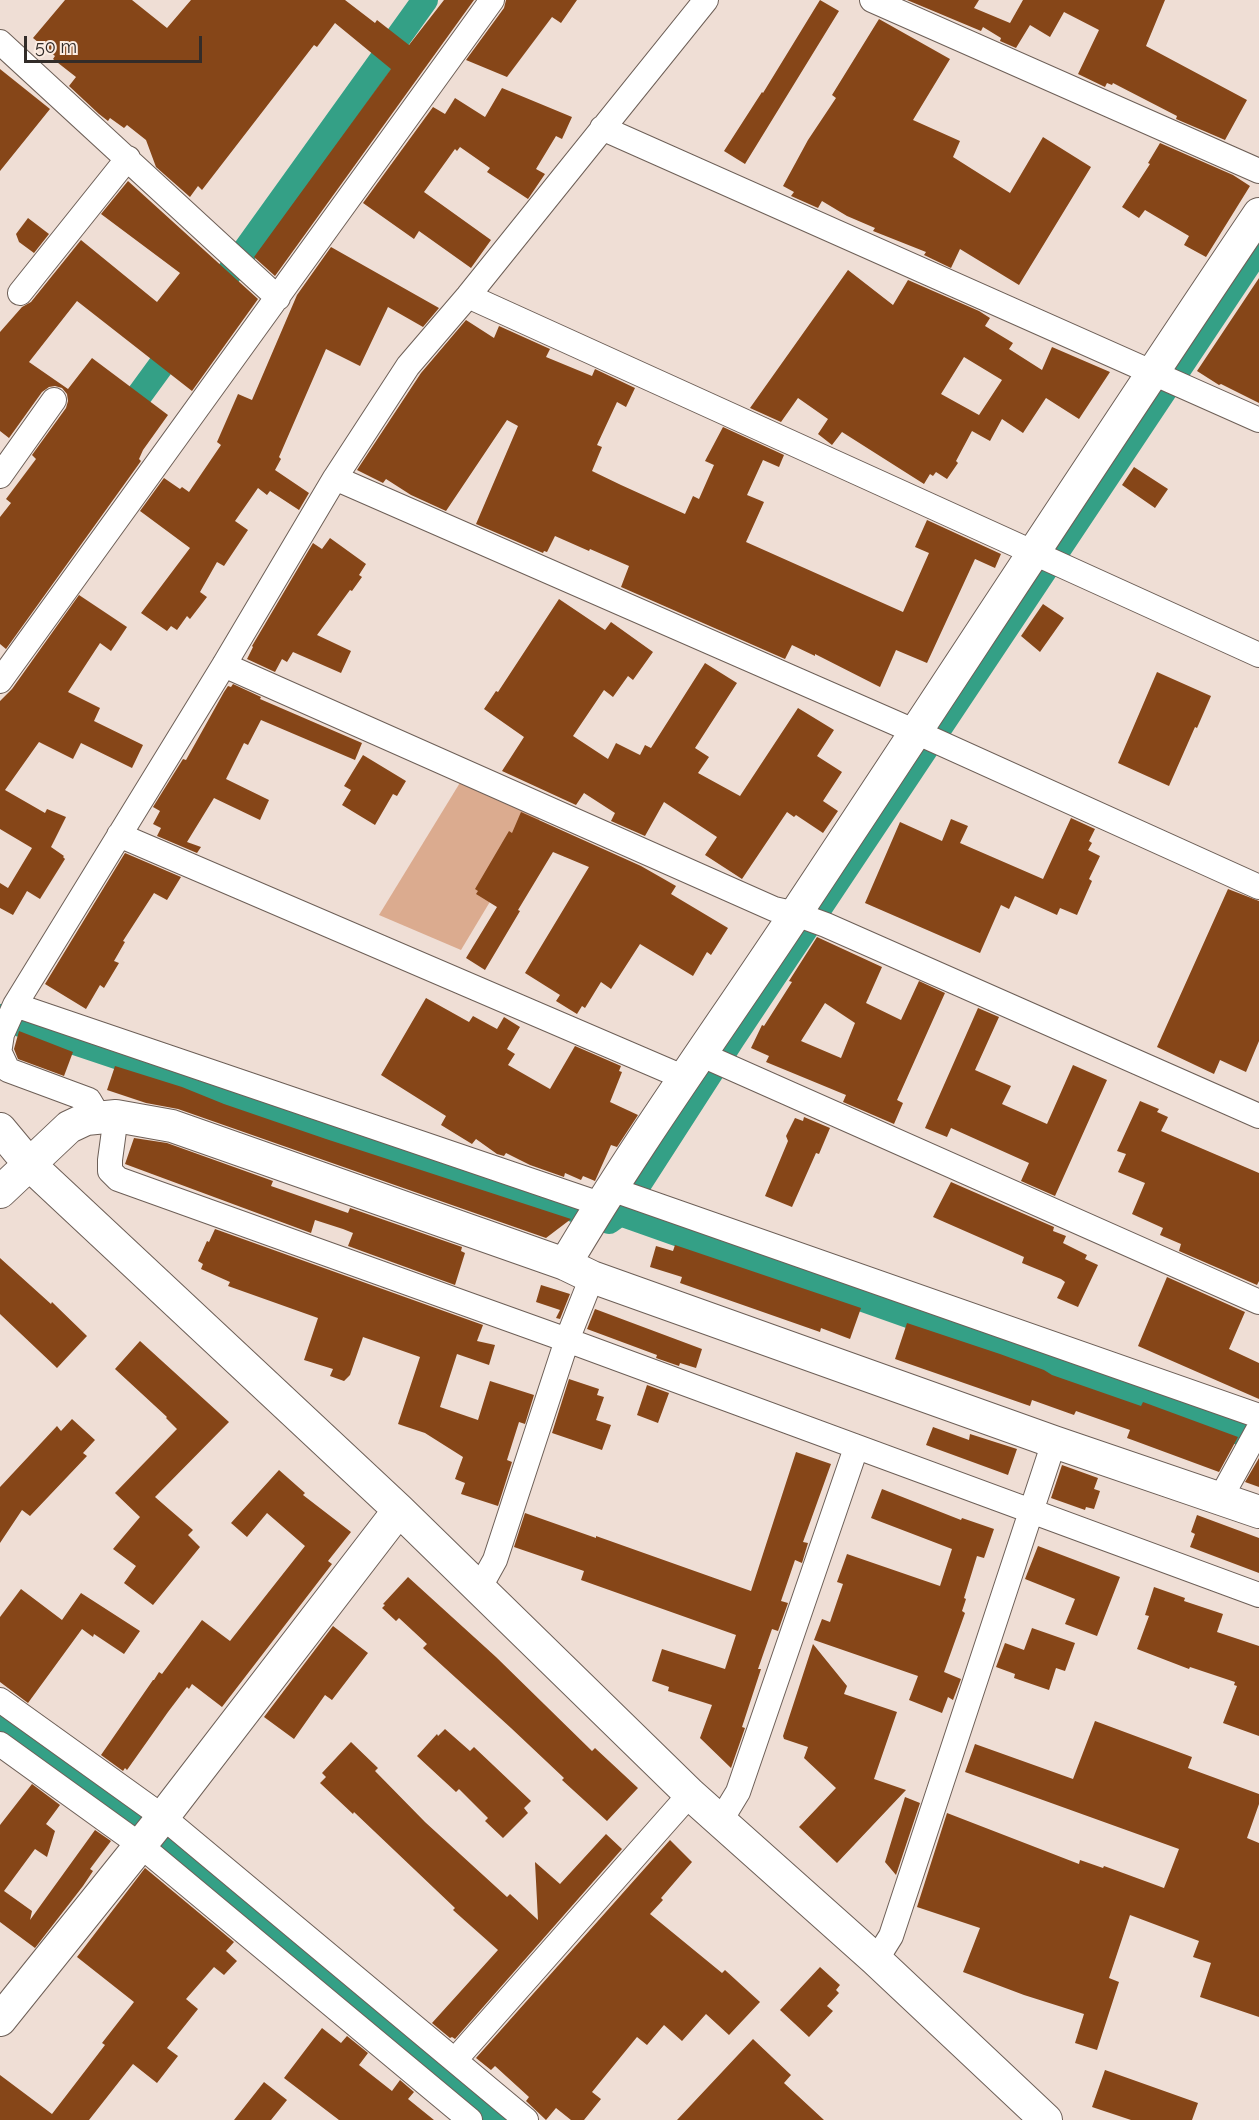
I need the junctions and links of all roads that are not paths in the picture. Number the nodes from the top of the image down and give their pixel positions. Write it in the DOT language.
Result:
graph roads {
  1 [pos="492,0"];
  2 [pos="706,0"];
  3 [pos="872,0"];
  4 [pos="0,42"];
  5 [pos="602,128"];
  6 [pos="128,158"];
  7 [pos="1259,171"];
  8 [pos="1259,214"];
  9 [pos="20,293"];
  10 [pos="468,296"];
  11 [pos="278,298"];
  12 [pos="1152,372"];
  13 [pos="54,400"];
  14 [pos="1259,420"];
  15 [pos="0,476"];
  16 [pos="335,478"];
  17 [pos="1034,553"];
  18 [pos="1259,655"];
  19 [pos="224,665"];
  20 [pos="0,681"];
  21 [pos="916,732"];
  22 [pos="119,835"];
  23 [pos="1259,887"];
  24 [pos="796,914"];
  25 [pos="15,1005"];
  26 [pos="0,1047"];
  27 [pos="0,1053"];
  28 [pos="692,1066"];
  29 [pos="1259,1116"];
  30 [pos="107,1117"];
  31 [pos="0,1129"];
  32 [pos="30,1165"];
  33 [pos="0,1192"];
  34 [pos="606,1197"];
  35 [pos="579,1270"];
  36 [pos="1259,1302"];
  37 [pos="567,1340"];
  38 [pos="1259,1416"];
  39 [pos="1259,1428"];
  40 [pos="1054,1442"];
  41 [pos="856,1448"];
  42 [pos="1220,1499"];
  43 [pos="399,1510"];
  44 [pos="1033,1512"];
  45 [pos="1259,1512"];
  46 [pos="480,1587"];
  47 [pos="1259,1595"];
  48 [pos="0,1700"];
  49 [pos="0,1744"];
  50 [pos="690,1794"];
  51 [pos="721,1820"];
  52 [pos="151,1832"];
  53 [pos="876,1960"];
  54 [pos="0,2020"];
  55 [pos="454,2060"];
  56 [pos="470,2120"];
  57 [pos="526,2120"];
  58 [pos="1046,2120"];
  1 -- 11 [label="street"];
  2 -- 5 [label="street"];
  3 -- 7 [label="street"];
  4 -- 6 [label="street"];
  5 -- 10 [label="street"];
  5 -- 12 [label="street"];
  6 -- 9 [label="street"];
  6 -- 11 [label="street"];
  8 -- 12 [label="street"];
  10 -- 16 [label="street"];
  10 -- 17 [label="street"];
  11 -- 20 [label="street"];
  12 -- 14 [label="street"];
  12 -- 17 [label="street"];
  13 -- 15 [label="street"];
  16 -- 19 [label="street"];
  16 -- 21 [label="street"];
  17 -- 18 [label="street"];
  17 -- 21 [label="street"];
  19 -- 22 [label="street"];
  19 -- 24 [label="street"];
  21 -- 23 [label="street"];
  21 -- 24 [label="street"];
  22 -- 25 [label="street"];
  22 -- 28 [label="street"];
  24 -- 28 [label="street"];
  24 -- 29 [label="street"];
  25 -- 26 [label="street"];
  25 -- 34 [label="street"];
  27 -- 30 [label="street"];
  28 -- 34 [label="street"];
  28 -- 36 [label="street"];
  30 -- 32 [label="street"];
  30 -- 35 [label="street"];
  30 -- 37 [label="street"];
  31 -- 32 [label="street"];
  32 -- 33 [label="street"];
  32 -- 43 [label="street"];
  34 -- 35 [label="street"];
  34 -- 38 [label="street"];
  35 -- 37 [label="street"];
  35 -- 40 [label="street"];
  37 -- 41 [label="street"];
  37 -- 46 [label="street"];
  39 -- 42 [label="street"];
  40 -- 42 [label="street"];
  40 -- 44 [label="street"];
  41 -- 44 [label="street"];
  41 -- 51 [label="street"];
  42 -- 45 [label="street"];
  43 -- 46 [label="street"];
  43 -- 52 [label="street"];
  44 -- 47 [label="street"];
  44 -- 53 [label="street"];
  46 -- 50 [label="street"];
  48 -- 52 [label="street"];
  49 -- 52 [label="street"];
  50 -- 51 [label="street"];
  50 -- 55 [label="street"];
  51 -- 53 [label="street"];
  52 -- 54 [label="street"];
  52 -- 55 [label="street"];
  52 -- 56 [label="street"];
  53 -- 58 [label="street"];
  55 -- 57 [label="street"];
}
